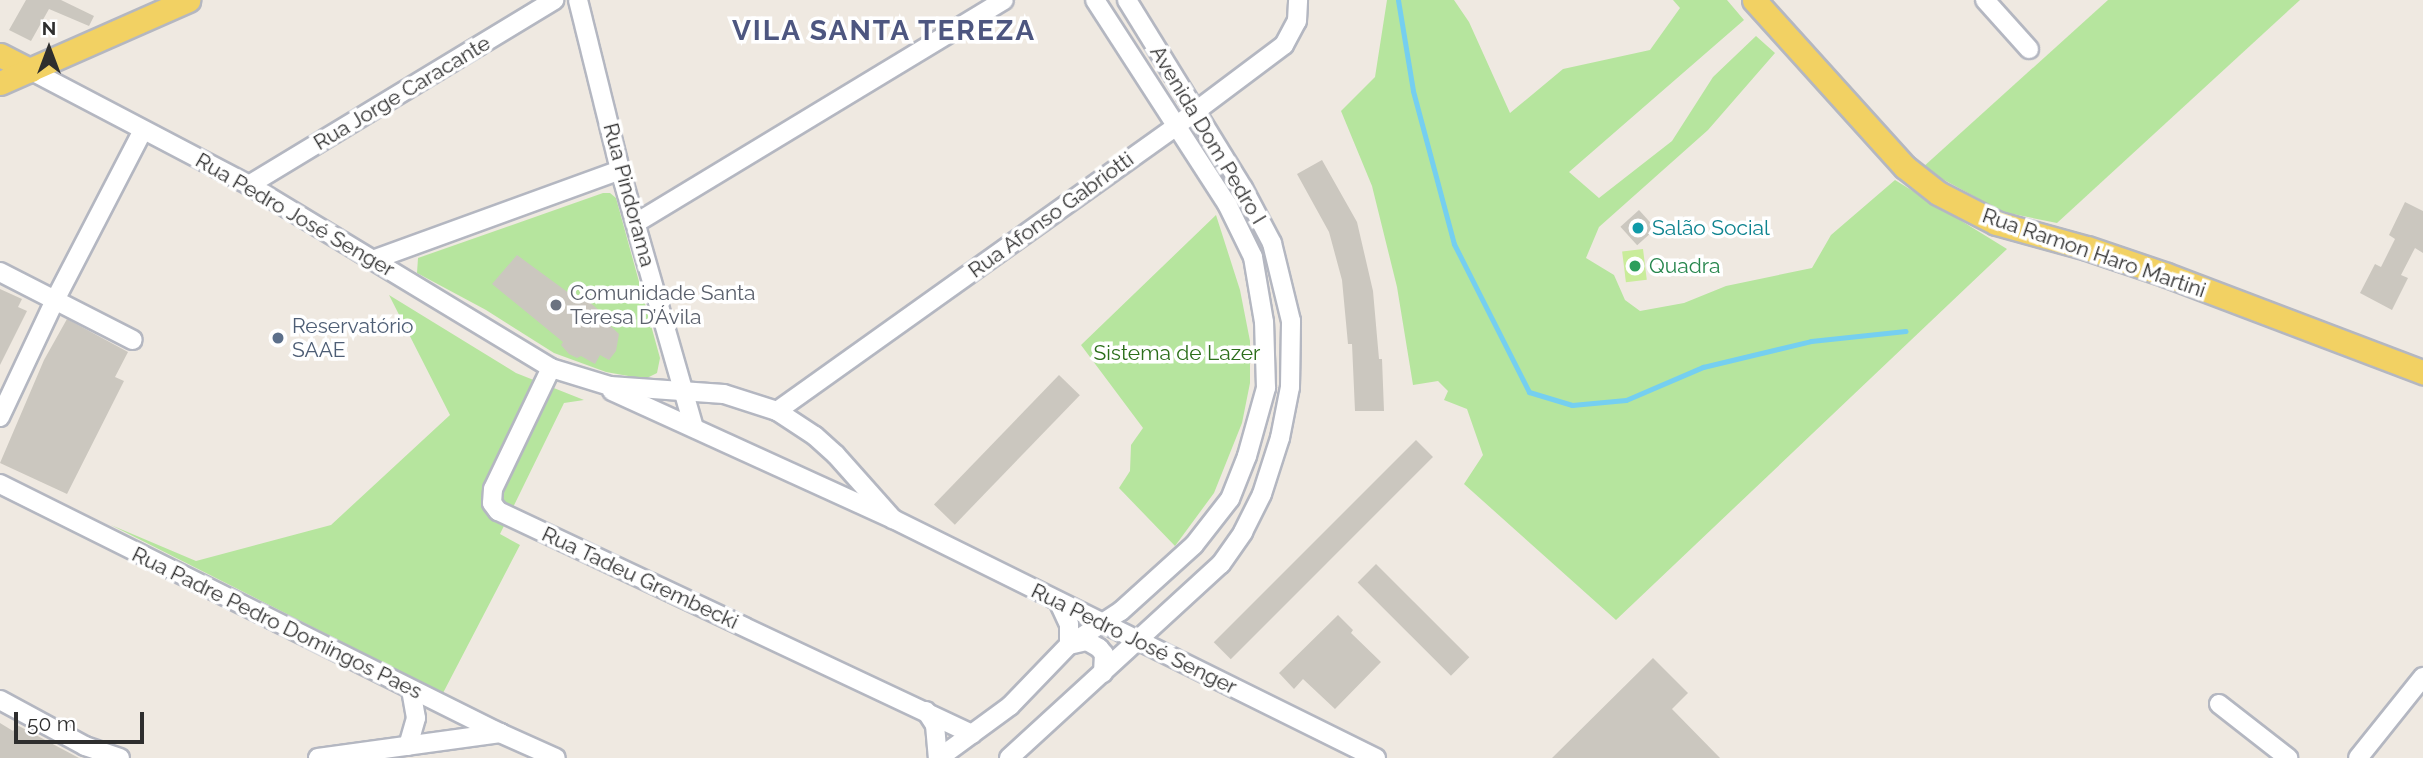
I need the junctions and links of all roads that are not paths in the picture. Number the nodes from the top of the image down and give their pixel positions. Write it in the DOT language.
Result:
graph roads {
  1 [pos="188,0"];
  2 [pos="554,0"];
  3 [pos="578,0"];
  4 [pos="1004,0"];
  5 [pos="1095,0"];
  6 [pos="1127,0"];
  7 [pos="1298,0"];
  8 [pos="1754,0"];
  9 [pos="1985,0"];
  10 [pos="2029,49"];
  11 [pos="0,55"];
  12 [pos="30,70"];
  13 [pos="0,83"];
  14 [pos="1195,111"];
  15 [pos="1176,126"];
  16 [pos="143,130"];
  17 [pos="620,170"];
  18 [pos="249,185"];
  19 [pos="636,223"];
  20 [pos="373,260"];
  21 [pos="0,272"];
  22 [pos="55,300"];
  23 [pos="133,340"];
  24 [pos="551,368"];
  25 [pos="2423,372"];
  26 [pos="586,379"];
  27 [pos="682,388"];
  28 [pos="708,391"];
  29 [pos="777,411"];
  30 [pos="0,417"];
  31 [pos="692,422"];
  32 [pos="836,455"];
  33 [pos="810,481"];
  34 [pos="0,484"];
  35 [pos="893,519"];
  36 [pos="1059,603"];
  37 [pos="1101,624"];
  38 [pos="1138,642"];
  39 [pos="1069,645"];
  40 [pos="1102,673"];
  41 [pos="2423,677"];
  42 [pos="411,689"];
  43 [pos="0,700"];
  44 [pos="2219,704"];
  45 [pos="926,711"];
  46 [pos="500,733"];
  47 [pos="972,734"];
  48 [pos="408,746"];
  49 [pos="1021,755"];
  50 [pos="120,758"];
  51 [pos="318,758"];
  52 [pos="556,758"];
  53 [pos="939,758"];
  54 [pos="1376,758"];
  55 [pos="2288,758"];
  56 [pos="2358,758"];
  1 -- 12 [label="main road"];
  2 -- 18 [label="street, Rua Jorge Caracante"];
  3 -- 17 [label="street, Rua Pindorama"];
  4 -- 19 [label="street"];
  5 -- 15 [label="street, Avenida Dom Pedro I"];
  6 -- 14 [label="street, Avenida Dom Pedro I"];
  7 -- 14 [label="street, Rua Afonso Gabriotti"];
  8 -- 25 [label="main road, Rua Ramon Haro Martini"];
  9 -- 10 [label="street"];
  11 -- 12 [label="main road, Rua Pedro José Senger"];
  12 -- 13 [label="main road"];
  12 -- 16 [label="street, Rua Pedro José Senger"];
  14 -- 15 [label="street, Rua Afonso Gabriotti"];
  14 -- 38 [label="street, Avenida Dom Pedro I"];
  15 -- 29 [label="street, Rua Afonso Gabriotti"];
  15 -- 37 [label="street, Avenida Dom Pedro I"];
  16 -- 18 [label="street, Rua Pedro José Senger"];
  16 -- 22 [label="street"];
  17 -- 19 [label="street, Rua Pindorama"];
  17 -- 20 [label="street"];
  18 -- 20 [label="street, Rua Pedro José Senger"];
  19 -- 27 [label="street, Rua Pindorama"];
  20 -- 24 [label="street, Rua Pedro José Senger"];
  21 -- 22 [label="street"];
  22 -- 23 [label="street"];
  22 -- 30 [label="street"];
  24 -- 26 [label="street, Rua Pedro José Senger"];
  24 -- 45 [label="street, Rua Tadeu Grembecki"];
  26 -- 27 [label="street, Rua Pedro José Senger"];
  26 -- 31 [label="street, Rua Pedro José Senger"];
  27 -- 28 [label="street, Rua Pedro José Senger"];
  27 -- 31 [label="street, Rua Pindorama"];
  28 -- 29 [label="street, Rua Pedro José Senger"];
  28 -- 31 [label="street"];
  29 -- 32 [label="street, Rua Pedro José Senger"];
  31 -- 33 [label="street, Rua Pedro José Senger"];
  32 -- 33 [label="street"];
  32 -- 35 [label="street, Rua Pedro José Senger"];
  33 -- 35 [label="street, Rua Pedro José Senger"];
  34 -- 42 [label="street, Rua Padre Pedro Domingos Paes"];
  35 -- 36 [label="street, Rua Pedro José Senger"];
  36 -- 37 [label="street, Rua Pedro José Senger"];
  36 -- 39 [label="street"];
  37 -- 38 [label="street, Rua Pedro José Senger"];
  37 -- 39 [label="street, Avenida Dom Pedro I"];
  38 -- 40 [label="street, Avenida Dom Pedro I"];
  38 -- 54 [label="street, Rua Pedro José Senger"];
  39 -- 40 [label="street"];
  39 -- 47 [label="street, Avenida Dom Pedro I"];
  40 -- 49 [label="street, Avenida Dom Pedro I"];
  41 -- 56 [label="street"];
  42 -- 46 [label="street, Rua Padre Pedro Domingos Paes"];
  42 -- 48 [label="street"];
  43 -- 50 [label="street"];
  44 -- 55 [label="street"];
  45 -- 47 [label="street, Rua Tadeu Grembecki"];
  45 -- 53 [label="street"];
  46 -- 48 [label="street"];
  46 -- 52 [label="street, Rua Padre Pedro Domingos Paes"];
  47 -- 53 [label="street, Avenida Dom Pedro I"];
  48 -- 51 [label="street"];
}
